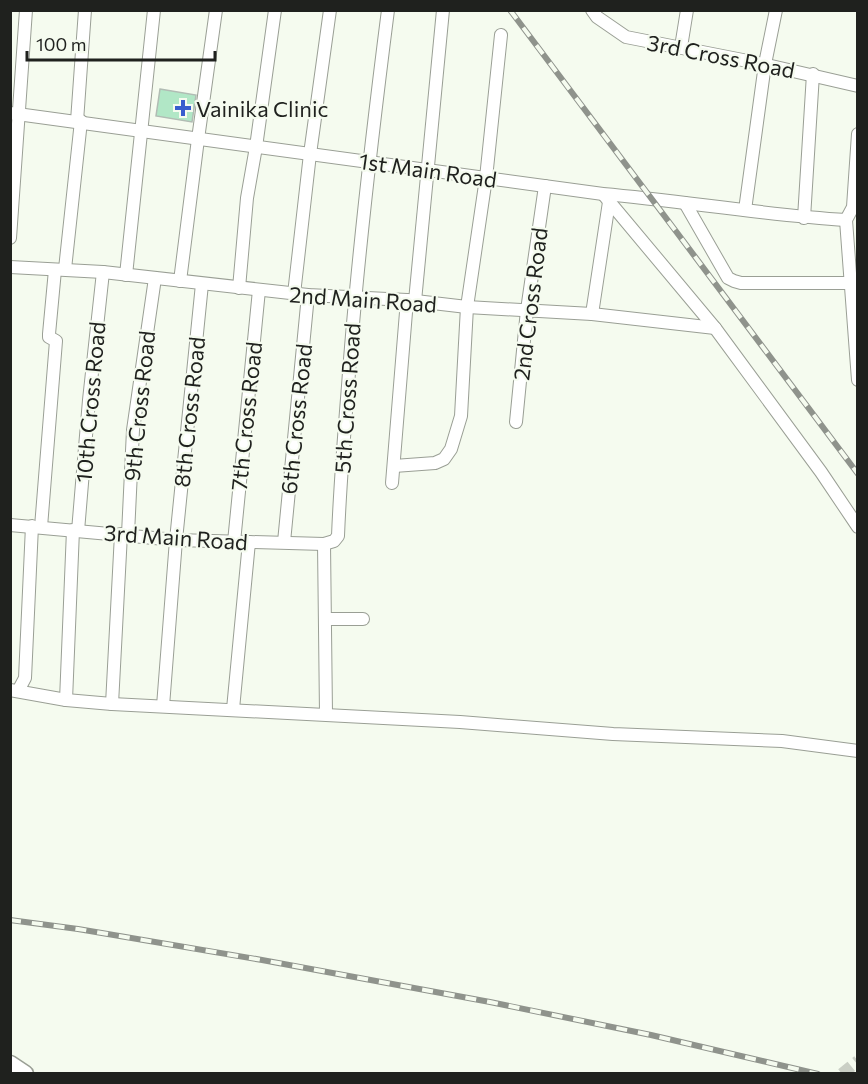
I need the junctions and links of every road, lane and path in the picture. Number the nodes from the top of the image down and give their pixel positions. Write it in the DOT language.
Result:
graph roads {
  1 [pos="26,10"];
  2 [pos="85,10"];
  3 [pos="154,10"];
  4 [pos="216,10"];
  5 [pos="274,10"];
  6 [pos="330,10"];
  7 [pos="388,10"];
  8 [pos="443,10"];
  9 [pos="687,10"];
  10 [pos="776,10"];
  11 [pos="596,13"];
  12 [pos="501,35"];
  13 [pos="681,48"];
  14 [pos="765,64"];
  15 [pos="813,74"];
  16 [pos="858,86"];
  17 [pos="15,113"];
  18 [pos="79,121"];
  19 [pos="142,130"];
  20 [pos="858,134"];
  21 [pos="198,139"];
  22 [pos="256,147"];
  23 [pos="310,154"];
  24 [pos="369,163"];
  25 [pos="427,169"];
  26 [pos="486,178"];
  27 [pos="545,186"];
  28 [pos="606,198"];
  29 [pos="685,203"];
  30 [pos="855,206"];
  31 [pos="745,210"];
  32 [pos="804,218"];
  33 [pos="846,220"];
  34 [pos="10,238"];
  35 [pos="10,267"];
  36 [pos="60,269"];
  37 [pos="103,272"];
  38 [pos="126,275"];
  39 [pos="155,278"];
  40 [pos="180,280"];
  41 [pos="202,284"];
  42 [pos="854,284"];
  43 [pos="239,288"];
  44 [pos="259,290"];
  45 [pos="294,294"];
  46 [pos="308,295"];
  47 [pos="355,298"];
  48 [pos="411,301"];
  49 [pos="467,307"];
  50 [pos="527,310"];
  51 [pos="592,314"];
  52 [pos="715,327"];
  53 [pos="857,376"];
  54 [pos="516,422"];
  55 [pos="394,466"];
  56 [pos="392,483"];
  57 [pos="10,525"];
  58 [pos="36,526"];
  59 [pos="858,526"];
  60 [pos="76,530"];
  61 [pos="124,534"];
  62 [pos="176,540"];
  63 [pos="234,542"];
  64 [pos="249,542"];
  65 [pos="284,542"];
  66 [pos="324,544"];
  67 [pos="325,619"];
  68 [pos="363,619"];
  69 [pos="14,691"];
  70 [pos="66,700"];
  71 [pos="112,704"];
  72 [pos="163,706"];
  73 [pos="233,710"];
  74 [pos="326,714"];
  75 [pos="858,751"];
  76 [pos="10,1064"];
  77 [pos="25,1074"];
  1 -- 17 [label="street"];
  2 -- 18 [label="street"];
  3 -- 19 [label="street"];
  4 -- 21 [label="street"];
  5 -- 22 [label="street"];
  6 -- 23 [label="street"];
  7 -- 24 [label="street, 5th Cross Road"];
  8 -- 25 [label="street"];
  9 -- 13 [label="street"];
  10 -- 14 [label="street"];
  11 -- 13 [label="street, 3rd Cross Road"];
  12 -- 26 [label="street"];
  13 -- 14 [label="street, 3rd Cross Road"];
  14 -- 15 [label="street, 3rd Cross Road"];
  14 -- 31 [label="street"];
  15 -- 16 [label="street, 3rd Cross Road"];
  15 -- 32 [label="street"];
  17 -- 18 [label="street, 1st Main Road"];
  17 -- 34 [label="street"];
  18 -- 19 [label="street, 1st Main Road"];
  18 -- 36 [label="street"];
  19 -- 21 [label="street, 1st Main Road"];
  19 -- 38 [label="street"];
  20 -- 30 [label="street"];
  21 -- 22 [label="street, 1st Main Road"];
  21 -- 40 [label="street"];
  22 -- 23 [label="street, 1st Main Road"];
  22 -- 43 [label="street"];
  23 -- 24 [label="street, 1st Main Road"];
  23 -- 45 [label="street"];
  24 -- 25 [label="street, 1st Main Road"];
  24 -- 47 [label="street, 5th Cross Road"];
  25 -- 26 [label="street, 1st Main Road"];
  25 -- 48 [label="street"];
  26 -- 27 [label="street, 1st Main Road"];
  26 -- 49 [label="street"];
  27 -- 28 [label="street, 1st Main Road"];
  27 -- 50 [label="street, 2nd Cross Road"];
  28 -- 29 [label="street, 1st Main Road"];
  28 -- 51 [label="street"];
  28 -- 52 [label="street"];
  29 -- 31 [label="street, 1st Main Road"];
  29 -- 42 [label="street"];
  30 -- 33 [label="street"];
  31 -- 32 [label="street, 1st Main Road"];
  32 -- 33 [label="street, 1st Main Road"];
  33 -- 42 [label="street"];
  35 -- 36 [label="street, 2nd Main Road"];
  36 -- 37 [label="street, 2nd Main Road"];
  36 -- 58 [label="street"];
  37 -- 38 [label="street, 2nd Main Road"];
  37 -- 60 [label="street, 10th Cross Road"];
  38 -- 39 [label="street, 2nd Main Road"];
  39 -- 40 [label="street, 2nd Main Road"];
  39 -- 61 [label="street, 9th Cross Road"];
  40 -- 41 [label="street, 2nd Main Road"];
  41 -- 43 [label="street, 2nd Main Road"];
  41 -- 62 [label="street, 8th Cross Road"];
  42 -- 53 [label="street"];
  43 -- 44 [label="street, 2nd Main Road"];
  44 -- 45 [label="street, 2nd Main Road"];
  44 -- 63 [label="street, 7th Cross Road"];
  45 -- 46 [label="street, 2nd Main Road"];
  46 -- 47 [label="street, 2nd Main Road"];
  46 -- 65 [label="street, 6th Cross Road"];
  47 -- 48 [label="street, 2nd Main Road"];
  47 -- 66 [label="street, 5th Cross Road"];
  48 -- 49 [label="street, 2nd Main Road"];
  48 -- 55 [label="street"];
  49 -- 50 [label="street, 2nd Main Road"];
  49 -- 55 [label="street"];
  50 -- 51 [label="street, 2nd Main Road"];
  50 -- 54 [label="street, 2nd Cross Road"];
  51 -- 52 [label="street, 2nd Main Road"];
  52 -- 59 [label="street"];
  55 -- 56 [label="street"];
  57 -- 58 [label="street, 3rd Main Road"];
  58 -- 60 [label="street, 3rd Main Road"];
  58 -- 69 [label="street"];
  60 -- 61 [label="street, 3rd Main Road"];
  60 -- 70 [label="street, 10th Cross Road"];
  61 -- 62 [label="street, 3rd Main Road"];
  61 -- 71 [label="street, 9th Cross Road"];
  62 -- 63 [label="street, 3rd Main Road"];
  62 -- 72 [label="street, 8th Cross Road"];
  63 -- 64 [label="street, 3rd Main Road"];
  64 -- 65 [label="street, 3rd Main Road"];
  64 -- 73 [label="street"];
  65 -- 66 [label="street, 3rd Main Road"];
  66 -- 67 [label="street"];
  67 -- 68 [label="street"];
  67 -- 74 [label="street"];
  69 -- 70 [label="street"];
  70 -- 71 [label="street"];
  71 -- 72 [label="street"];
  72 -- 73 [label="street"];
  73 -- 74 [label="street"];
  74 -- 75 [label="street"];
  76 -- 77 [label="street"];
}
